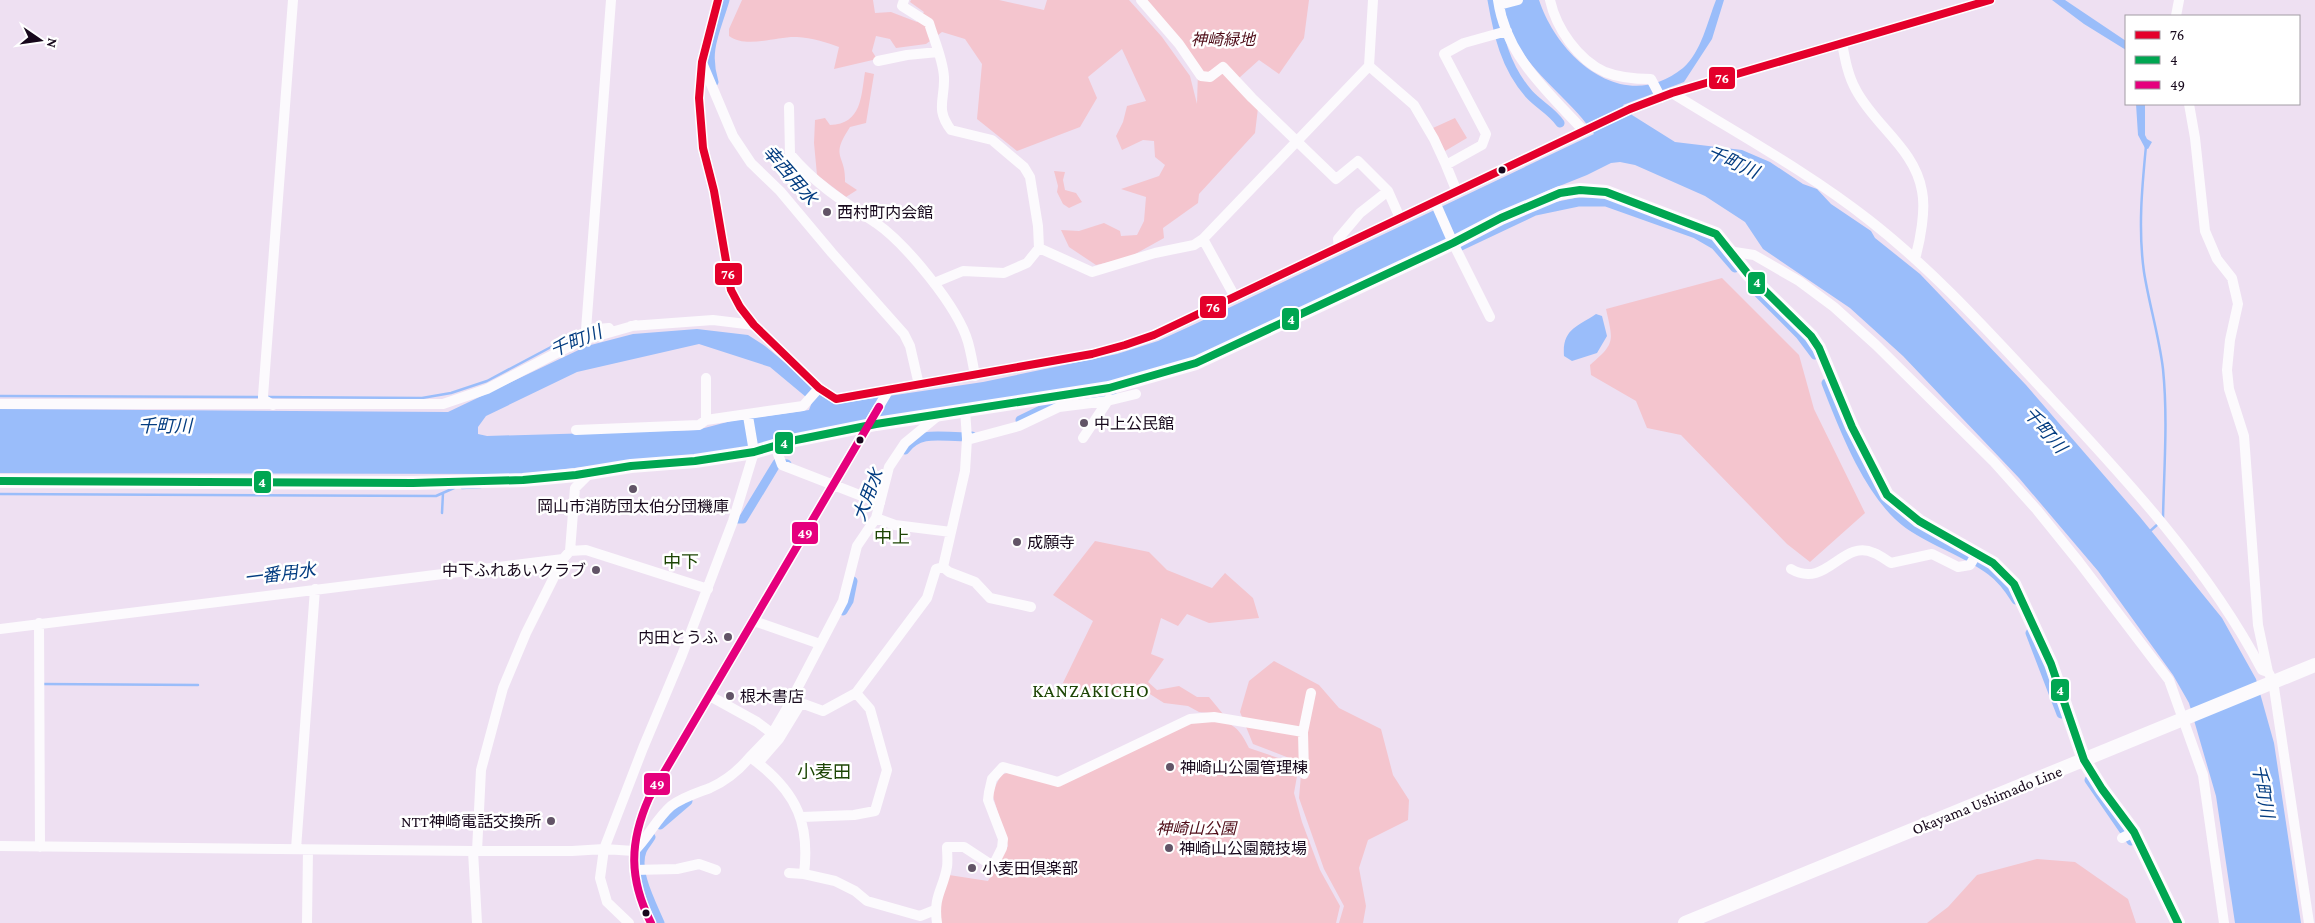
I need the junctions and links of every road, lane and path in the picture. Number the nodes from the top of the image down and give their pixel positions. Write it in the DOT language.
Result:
graph roads {
  1 [pos="293,0"];
  2 [pos="611,0"];
  3 [pos="718,0"];
  4 [pos="904,0"];
  5 [pos="1141,0"];
  6 [pos="1373,0"];
  7 [pos="1518,0"];
  8 [pos="1550,0"];
  9 [pos="1990,0"];
  10 [pos="2179,0"];
  11 [pos="1500,4"];
  12 [pos="2176,15"];
  13 [pos="1501,33"];
  14 [pos="1842,43"];
  15 [pos="938,52"];
  16 [pos="878,61"];
  17 [pos="702,62"];
  18 [pos="1369,66"];
  19 [pos="1672,93"];
  20 [pos="1660,95"];
  21 [pos="2189,105"];
  22 [pos="789,107"];
  23 [pos="1586,129"];
  24 [pos="1297,142"];
  25 [pos="1446,165"];
  26 [pos="1388,191"];
  27 [pos="1457,192"];
  28 [pos="1436,204"];
  29 [pos="1400,218"];
  30 [pos="1203,239"];
  31 [pos="1454,245"];
  32 [pos="1039,248"];
  33 [pos="1339,248"];
  34 [pos="1728,251"];
  35 [pos="1916,259"];
  36 [pos="934,283"];
  37 [pos="1235,297"];
  38 [pos="1490,317"];
  39 [pos="636,325"];
  40 [pos="754,325"];
  41 [pos="975,376"];
  42 [pos="706,378"];
  43 [pos="919,385"];
  44 [pos="817,389"];
  45 [pos="886,394"];
  46 [pos="1136,394"];
  47 [pos="1108,395"];
  48 [pos="0,404"];
  49 [pos="274,405"];
  50 [pos="965,409"];
  51 [pos="942,412"];
  52 [pos="748,417"];
  53 [pos="706,420"];
  54 [pos="870,423"];
  55 [pos="576,430"];
  56 [pos="1083,438"];
  57 [pos="967,440"];
  58 [pos="775,446"];
  59 [pos="754,450"];
  60 [pos="590,473"];
  61 [pos="0,481"];
  62 [pos="833,485"];
  63 [pos="880,503"];
  64 [pos="879,519"];
  65 [pos="951,532"];
  66 [pos="566,555"];
  67 [pos="1973,559"];
  68 [pos="943,567"];
  69 [pos="1791,569"];
  70 [pos="706,588"];
  71 [pos="315,589"];
  72 [pos="1031,608"];
  73 [pos="754,621"];
  74 [pos="39,623"];
  75 [pos="0,629"];
  76 [pos="820,644"];
  77 [pos="2315,664"];
  78 [pos="2267,679"];
  79 [pos="856,693"];
  80 [pos="1311,693"];
  81 [pos="710,696"];
  82 [pos="797,700"];
  83 [pos="2186,717"];
  84 [pos="1303,732"];
  85 [pos="775,736"];
  86 [pos="754,760"];
  87 [pos="2084,760"];
  88 [pos="1304,774"];
  89 [pos="802,817"];
  90 [pos="0,846"];
  91 [pos="40,848"];
  92 [pos="296,849"];
  93 [pos="604,849"];
  94 [pos="634,851"];
  95 [pos="308,852"];
  96 [pos="474,852"];
  97 [pos="639,870"];
  98 [pos="716,870"];
  99 [pos="789,873"];
  100 [pos="804,874"];
  101 [pos="935,910"];
  102 [pos="307,923"];
  103 [pos="477,923"];
  104 [pos="629,923"];
  105 [pos="651,923"];
  106 [pos="937,923"];
  107 [pos="1685,923"];
  108 [pos="2178,923"];
  109 [pos="2224,923"];
  110 [pos="2308,923"];
  1 -- 49 [label="street"];
  2 -- 39 [label="street"];
  3 -- 17 [label="street"];
  4 -- 15 [label="street"];
  5 -- 24 [label="street"];
  6 -- 18 [label="street"];
  7 -- 11 [label="street"];
  8 -- 20 [label="street"];
  9 -- 14 [label="street"];
  10 -- 12 [label="street"];
  11 -- 13 [label="street"];
  13 -- 23 [label="street"];
  13 -- 25 [label="street"];
  14 -- 19 [label="street"];
  14 -- 35 [label="street"];
  15 -- 16 [label="street"];
  15 -- 32 [label="street"];
  17 -- 40 [label="street"];
  17 -- 43 [label="street"];
  18 -- 24 [label="street"];
  18 -- 25 [label="street"];
  19 -- 20 [label="street"];
  19 -- 35 [label="street"];
  20 -- 23 [label="street"];
  21 -- 78 [label="street"];
  22 -- 36 [label="street"];
  23 -- 27 [label="street"];
  24 -- 26 [label="street"];
  24 -- 30 [label="street"];
  25 -- 27 [label="street"];
  26 -- 29 [label="street"];
  26 -- 33 [label="street"];
  27 -- 28 [label="street"];
  28 -- 29 [label="street"];
  28 -- 31 [label="street"];
  29 -- 33 [label="street"];
  30 -- 32 [label="street"];
  30 -- 37 [label="street"];
  31 -- 34 [label="main road"];
  31 -- 38 [label="street"];
  31 -- 47 [label="main road"];
  32 -- 36 [label="street"];
  33 -- 37 [label="street"];
  34 -- 67 [label="main road"];
  34 -- 83 [label="street"];
  35 -- 78 [label="street"];
  36 -- 41 [label="street"];
  37 -- 41 [label="street"];
  39 -- 40 [label="street"];
  39 -- 49 [label="street"];
  40 -- 44 [label="street"];
  41 -- 43 [label="street"];
  42 -- 53 [label="street"];
  43 -- 45 [label="street"];
  44 -- 45 [label="street"];
  44 -- 52 [label="street"];
  45 -- 54 [label="street"];
  46 -- 47 [label="street"];
  47 -- 50 [label="main road"];
  47 -- 56 [label="street"];
  47 -- 57 [label="street"];
  48 -- 49 [label="street"];
  50 -- 51 [label="main road"];
  50 -- 57 [label="street"];
  51 -- 54 [label="main road"];
  51 -- 63 [label="street"];
  52 -- 53 [label="street"];
  52 -- 59 [label="street"];
  53 -- 55 [label="street"];
  54 -- 58 [label="main road"];
  54 -- 62 [label="street"];
  57 -- 65 [label="street"];
  58 -- 59 [label="main road"];
  58 -- 62 [label="street"];
  59 -- 60 [label="main road"];
  59 -- 70 [label="street"];
  60 -- 61 [label="main road"];
  60 -- 66 [label="street"];
  62 -- 63 [label="street"];
  62 -- 73 [label="street"];
  63 -- 64 [label="street"];
  64 -- 65 [label="street"];
  64 -- 76 [label="street"];
  65 -- 68 [label="street"];
  66 -- 70 [label="street"];
  66 -- 71 [label="street"];
  66 -- 96 [label="street"];
  67 -- 69 [label="street"];
  67 -- 87 [label="main road"];
  68 -- 72 [label="street"];
  68 -- 79 [label="street"];
  70 -- 93 [label="street"];
  71 -- 74 [label="street"];
  71 -- 92 [label="street"];
  73 -- 76 [label="street"];
  73 -- 81 [label="street"];
  74 -- 75 [label="street"];
  74 -- 91 [label="street"];
  76 -- 82 [label="street"];
  77 -- 78 [label="main road, Okayama Ushimado Line"];
  78 -- 83 [label="main road, Okayama Ushimado Line"];
  78 -- 110 [label="street"];
  79 -- 82 [label="street"];
  79 -- 89 [label="street"];
  80 -- 84 [label="street"];
  81 -- 85 [label="street"];
  81 -- 94 [label="street"];
  82 -- 85 [label="street"];
  83 -- 87 [label="main road, Okayama Ushimado Line"];
  83 -- 109 [label="street"];
  84 -- 88 [label="street"];
  84 -- 101 [label="street"];
  85 -- 86 [label="street"];
  86 -- 89 [label="street"];
  86 -- 94 [label="street"];
  87 -- 107 [label="main road, Okayama Ushimado Line"];
  87 -- 108 [label="main road"];
  89 -- 100 [label="street"];
  90 -- 91 [label="street"];
  91 -- 92 [label="street"];
  92 -- 95 [label="street"];
  93 -- 94 [label="street"];
  93 -- 96 [label="street"];
  93 -- 104 [label="street"];
  94 -- 97 [label="street"];
  95 -- 96 [label="street"];
  95 -- 102 [label="street"];
  96 -- 103 [label="street"];
  97 -- 98 [label="street"];
  97 -- 105 [label="street"];
  99 -- 100 [label="street"];
  100 -- 101 [label="street"];
  101 -- 106 [label="street"];
}
